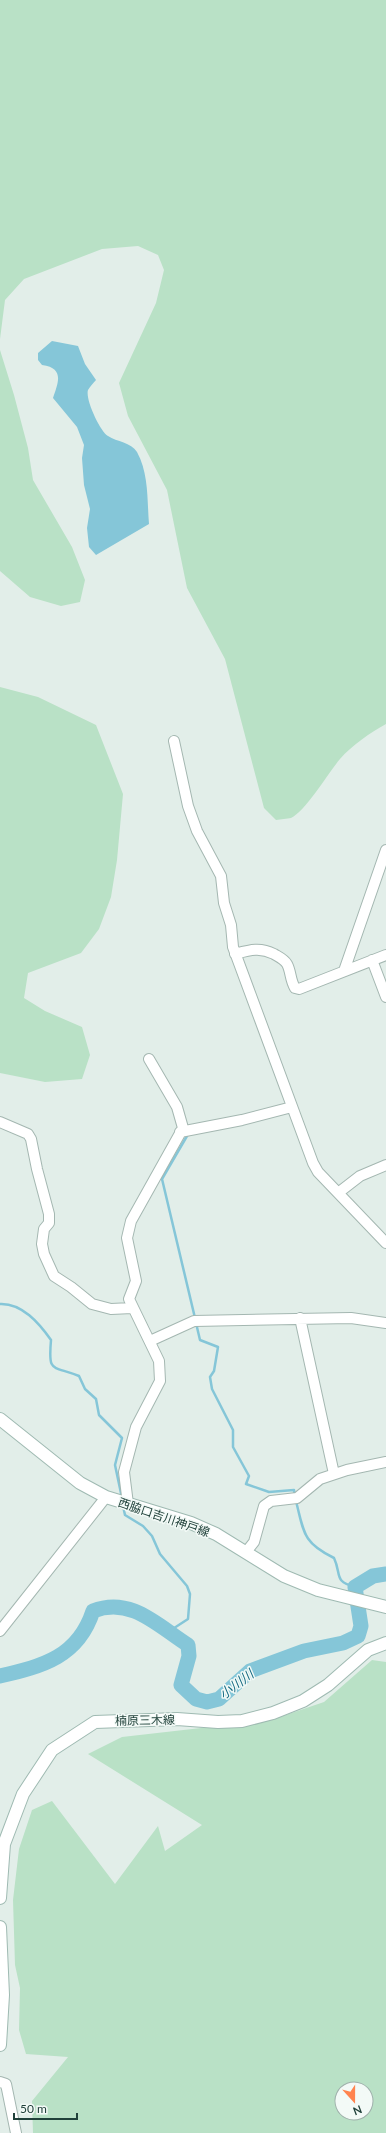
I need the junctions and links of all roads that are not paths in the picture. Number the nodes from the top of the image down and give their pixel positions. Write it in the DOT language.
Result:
graph roads {
  1 [pos="174,741"];
  2 [pos="386,850"];
  3 [pos="235,954"];
  4 [pos="386,955"];
  5 [pos="372,960"];
  6 [pos="344,971"];
  7 [pos="386,997"];
  8 [pos="149,1059"];
  9 [pos="292,1107"];
  10 [pos="0,1122"];
  11 [pos="180,1132"];
  12 [pos="386,1165"];
  13 [pos="338,1193"];
  14 [pos="386,1243"];
  15 [pos="132,1308"];
  16 [pos="300,1318"];
  17 [pos="386,1323"];
  18 [pos="150,1341"];
  19 [pos="0,1419"];
  20 [pos="386,1462"];
  21 [pos="334,1474"];
  22 [pos="111,1499"];
  23 [pos="128,1504"];
  24 [pos="246,1552"];
  25 [pos="386,1607"];
  26 [pos="0,1631"];
  27 [pos="386,1643"];
  28 [pos="0,1898"];
  29 [pos="0,1926"];
  30 [pos="0,2045"];
  31 [pos="0,2082"];
  32 [pos="16,2133"];
  1 -- 3 [label="street"];
  2 -- 6 [label="street"];
  3 -- 6 [label="street"];
  3 -- 9 [label="street"];
  4 -- 5 [label="street"];
  5 -- 6 [label="street"];
  5 -- 7 [label="street"];
  8 -- 11 [label="street"];
  9 -- 11 [label="street"];
  9 -- 13 [label="street"];
  10 -- 15 [label="street"];
  11 -- 15 [label="street"];
  12 -- 13 [label="street"];
  13 -- 14 [label="street"];
  15 -- 18 [label="street"];
  16 -- 17 [label="street"];
  16 -- 18 [label="street"];
  16 -- 21 [label="street"];
  18 -- 23 [label="street"];
  19 -- 22 [label="main road, 西脇口吉川神戸線"];
  20 -- 21 [label="street"];
  21 -- 24 [label="street"];
  22 -- 23 [label="main road, 西脇口吉川神戸線"];
  22 -- 26 [label="street"];
  23 -- 24 [label="main road, 西脇口吉川神戸線"];
  24 -- 25 [label="main road, 西脇口吉川神戸線"];
  27 -- 28 [label="main road, 楠原三木線"];
  29 -- 30 [label="main road"];
  31 -- 32 [label="street"];
}
